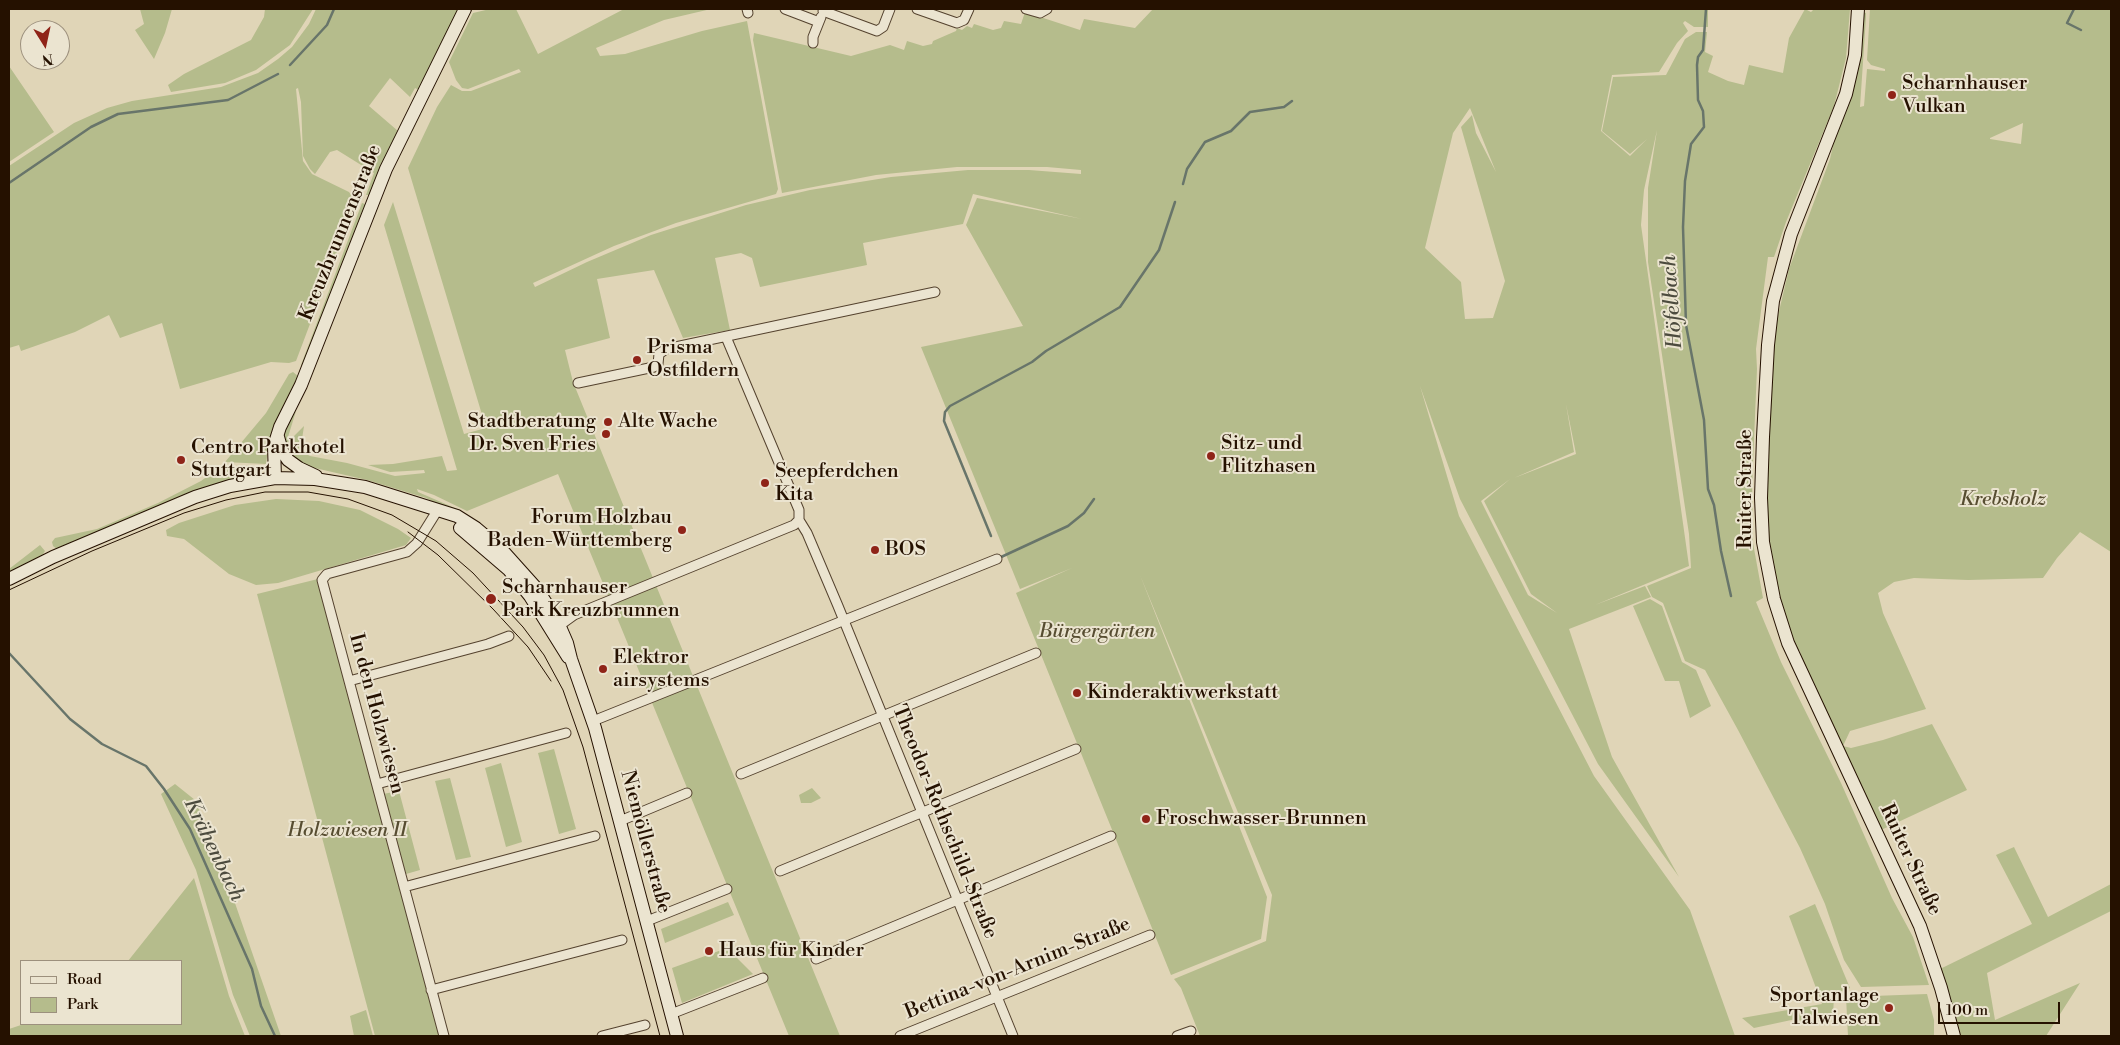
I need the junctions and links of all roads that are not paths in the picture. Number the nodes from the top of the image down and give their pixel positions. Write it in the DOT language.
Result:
graph roads {
  1 [pos="465,9"];
  2 [pos="785,9"];
  3 [pos="890,9"];
  4 [pos="917,9"];
  5 [pos="969,9"];
  6 [pos="1026,9"];
  7 [pos="1047,9"];
  8 [pos="1858,9"];
  9 [pos="824,10"];
  10 [pos="819,22"];
  11 [pos="813,43"];
  12 [pos="935,292"];
  13 [pos="726,337"];
  14 [pos="578,383"];
  15 [pos="278,434"];
  16 [pos="275,478"];
  17 [pos="325,480"];
  18 [pos="440,512"];
  19 [pos="799,520"];
  20 [pos="997,558"];
  21 [pos="9,579"];
  22 [pos="842,620"];
  23 [pos="556,628"];
  24 [pos="509,636"];
  25 [pos="1036,653"];
  26 [pos="349,681"];
  27 [pos="882,716"];
  28 [pos="593,720"];
  29 [pos="566,733"];
  30 [pos="1076,749"];
  31 [pos="741,774"];
  32 [pos="376,784"];
  33 [pos="688,793"];
  34 [pos="921,812"];
  35 [pos="620,821"];
  36 [pos="595,836"];
  37 [pos="1111,836"];
  38 [pos="780,871"];
  39 [pos="404,887"];
  40 [pos="727,889"];
  41 [pos="957,900"];
  42 [pos="647,921"];
  43 [pos="1150,935"];
  44 [pos="622,940"];
  45 [pos="816,959"];
  46 [pos="763,978"];
  47 [pos="432,990"];
  48 [pos="997,996"];
  49 [pos="671,1014"];
  50 [pos="645,1024"];
  51 [pos="1191,1031"];
  52 [pos="444,1036"];
  53 [pos="602,1036"];
  54 [pos="677,1036"];
  55 [pos="900,1036"];
  56 [pos="1013,1036"];
  57 [pos="1177,1036"];
  58 [pos="1954,1036"];
  1 -- 15 [label="main road, Kreuzbrunnenstraße"];
  2 -- 10 [label="street"];
  3 -- 9 [label="street"];
  4 -- 5 [label="street"];
  6 -- 7 [label="street"];
  8 -- 58 [label="main road, Ruiter Straße"];
  9 -- 10 [label="street"];
  10 -- 11 [label="street"];
  12 -- 13 [label="street"];
  13 -- 14 [label="street"];
  13 -- 19 [label="street, Theodor-Rothschild-Straße"];
  15 -- 16 [label="main road, Kreuzbrunnenstraße"];
  15 -- 17 [label="main road"];
  16 -- 17 [label="main road, Niemöllerstraße"];
  16 -- 21 [label="main road, Niemöllerstraße"];
  17 -- 18 [label="main road, Niemöllerstraße"];
  18 -- 23 [label="main road, Niemöllerstraße"];
  18 -- 26 [label="street, In den Holzwiesen"];
  19 -- 22 [label="street, Theodor-Rothschild-Straße"];
  19 -- 23 [label="street"];
  20 -- 22 [label="street"];
  22 -- 27 [label="street, Theodor-Rothschild-Straße"];
  22 -- 28 [label="street"];
  23 -- 28 [label="main road, Niemöllerstraße"];
  24 -- 26 [label="street"];
  25 -- 27 [label="street"];
  26 -- 32 [label="street, In den Holzwiesen"];
  27 -- 31 [label="street"];
  27 -- 34 [label="street, Theodor-Rothschild-Straße"];
  28 -- 35 [label="main road, Niemöllerstraße"];
  29 -- 32 [label="street"];
  30 -- 34 [label="street"];
  32 -- 39 [label="street, In den Holzwiesen"];
  33 -- 35 [label="street"];
  34 -- 38 [label="street"];
  34 -- 41 [label="street, Theodor-Rothschild-Straße"];
  35 -- 42 [label="main road, Niemöllerstraße"];
  36 -- 39 [label="street"];
  37 -- 41 [label="street"];
  39 -- 47 [label="street, In den Holzwiesen"];
  40 -- 42 [label="street"];
  41 -- 45 [label="street"];
  41 -- 48 [label="street, Theodor-Rothschild-Straße"];
  42 -- 49 [label="main road, Niemöllerstraße"];
  43 -- 48 [label="street, Bettina-von-Arnim-Straße"];
  44 -- 47 [label="street"];
  46 -- 49 [label="street"];
  47 -- 52 [label="street, In den Holzwiesen"];
  48 -- 55 [label="street, Bettina-von-Arnim-Straße"];
  48 -- 56 [label="street, Theodor-Rothschild-Straße"];
  49 -- 54 [label="main road, Niemöllerstraße"];
  50 -- 53 [label="street"];
  51 -- 57 [label="street"];
}
